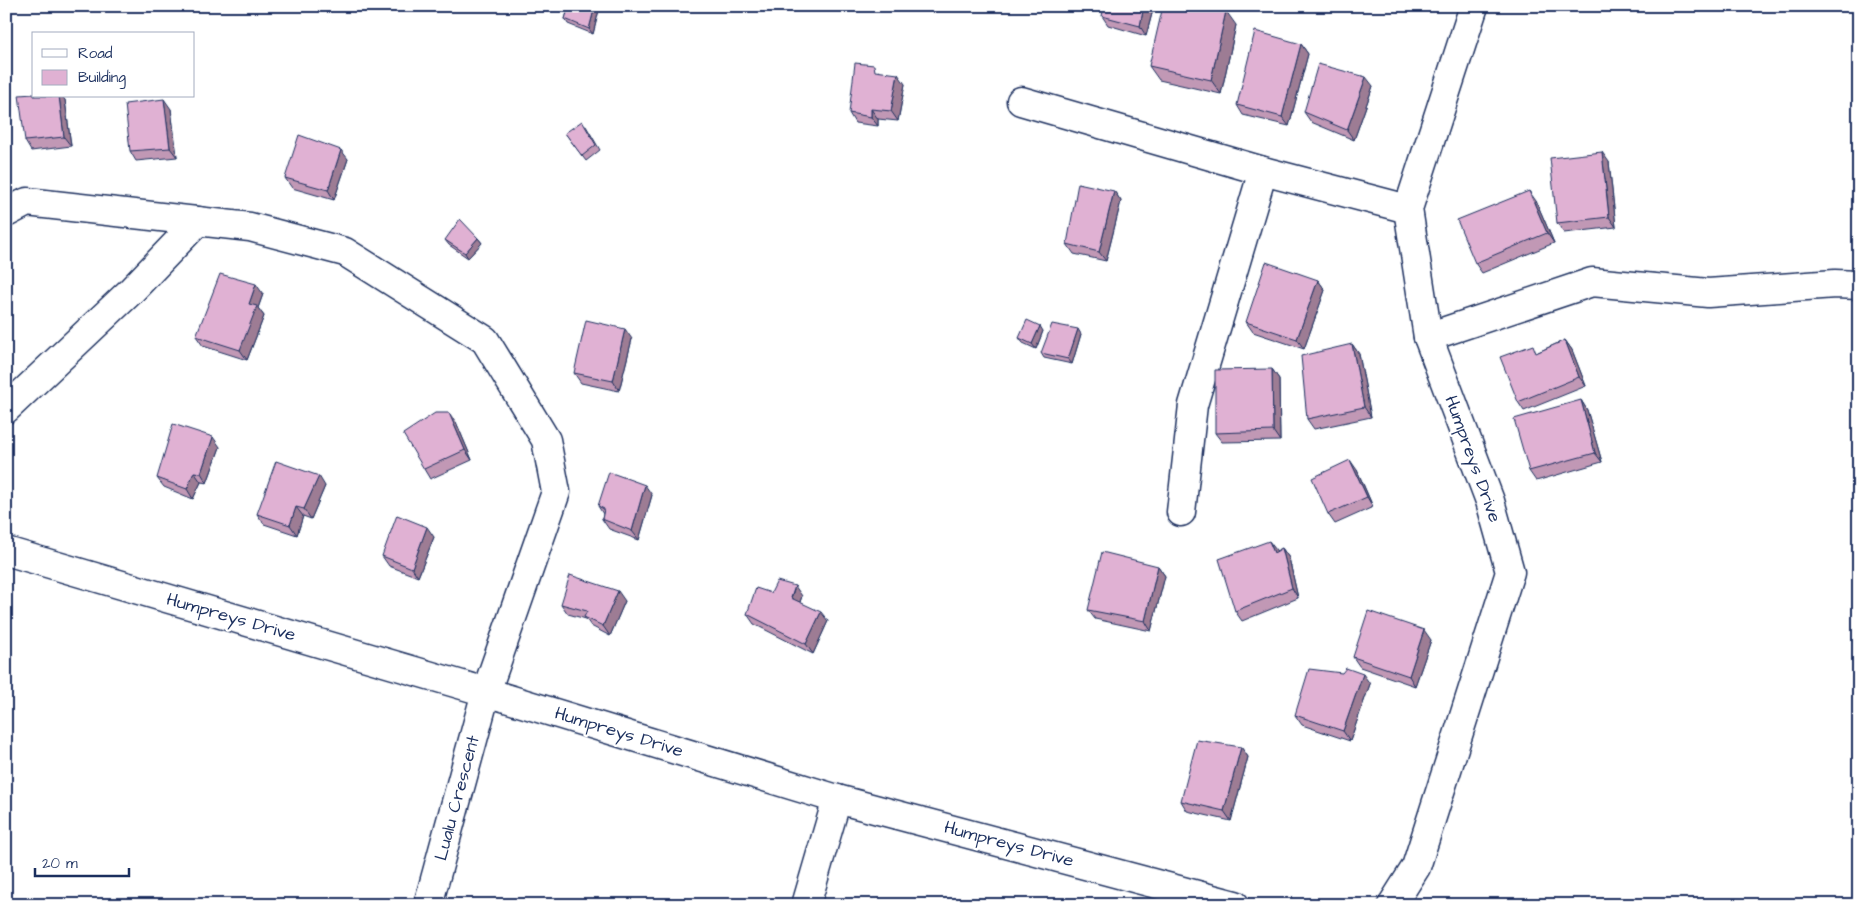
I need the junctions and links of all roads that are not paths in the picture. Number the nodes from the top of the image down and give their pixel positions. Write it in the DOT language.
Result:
graph roads {
  1 [pos="1474,6"];
  2 [pos="1021,101"];
  3 [pos="1263,171"];
  4 [pos="1408,209"];
  5 [pos="6,214"];
  6 [pos="198,221"];
  7 [pos="1859,285"];
  8 [pos="1428,336"];
  9 [pos="6,409"];
  10 [pos="1180,512"];
  11 [pos="6,551"];
  12 [pos="486,692"];
  13 [pos="837,799"];
  14 [pos="428,905"];
  15 [pos="806,905"];
  16 [pos="1235,905"];
  17 [pos="1392,905"];
  1 -- 4 [label="street, Humpreys Drive"];
  2 -- 3 [label="street"];
  3 -- 4 [label="street"];
  3 -- 10 [label="street"];
  4 -- 8 [label="street, Humpreys Drive"];
  5 -- 6 [label="street, Lualu Crescent"];
  6 -- 9 [label="street"];
  6 -- 12 [label="street, Lualu Crescent"];
  7 -- 8 [label="street"];
  8 -- 17 [label="street, Humpreys Drive"];
  11 -- 12 [label="street, Humpreys Drive"];
  12 -- 13 [label="street, Humpreys Drive"];
  12 -- 14 [label="street, Lualu Crescent"];
  13 -- 15 [label="street"];
  13 -- 16 [label="street, Humpreys Drive"];
}
